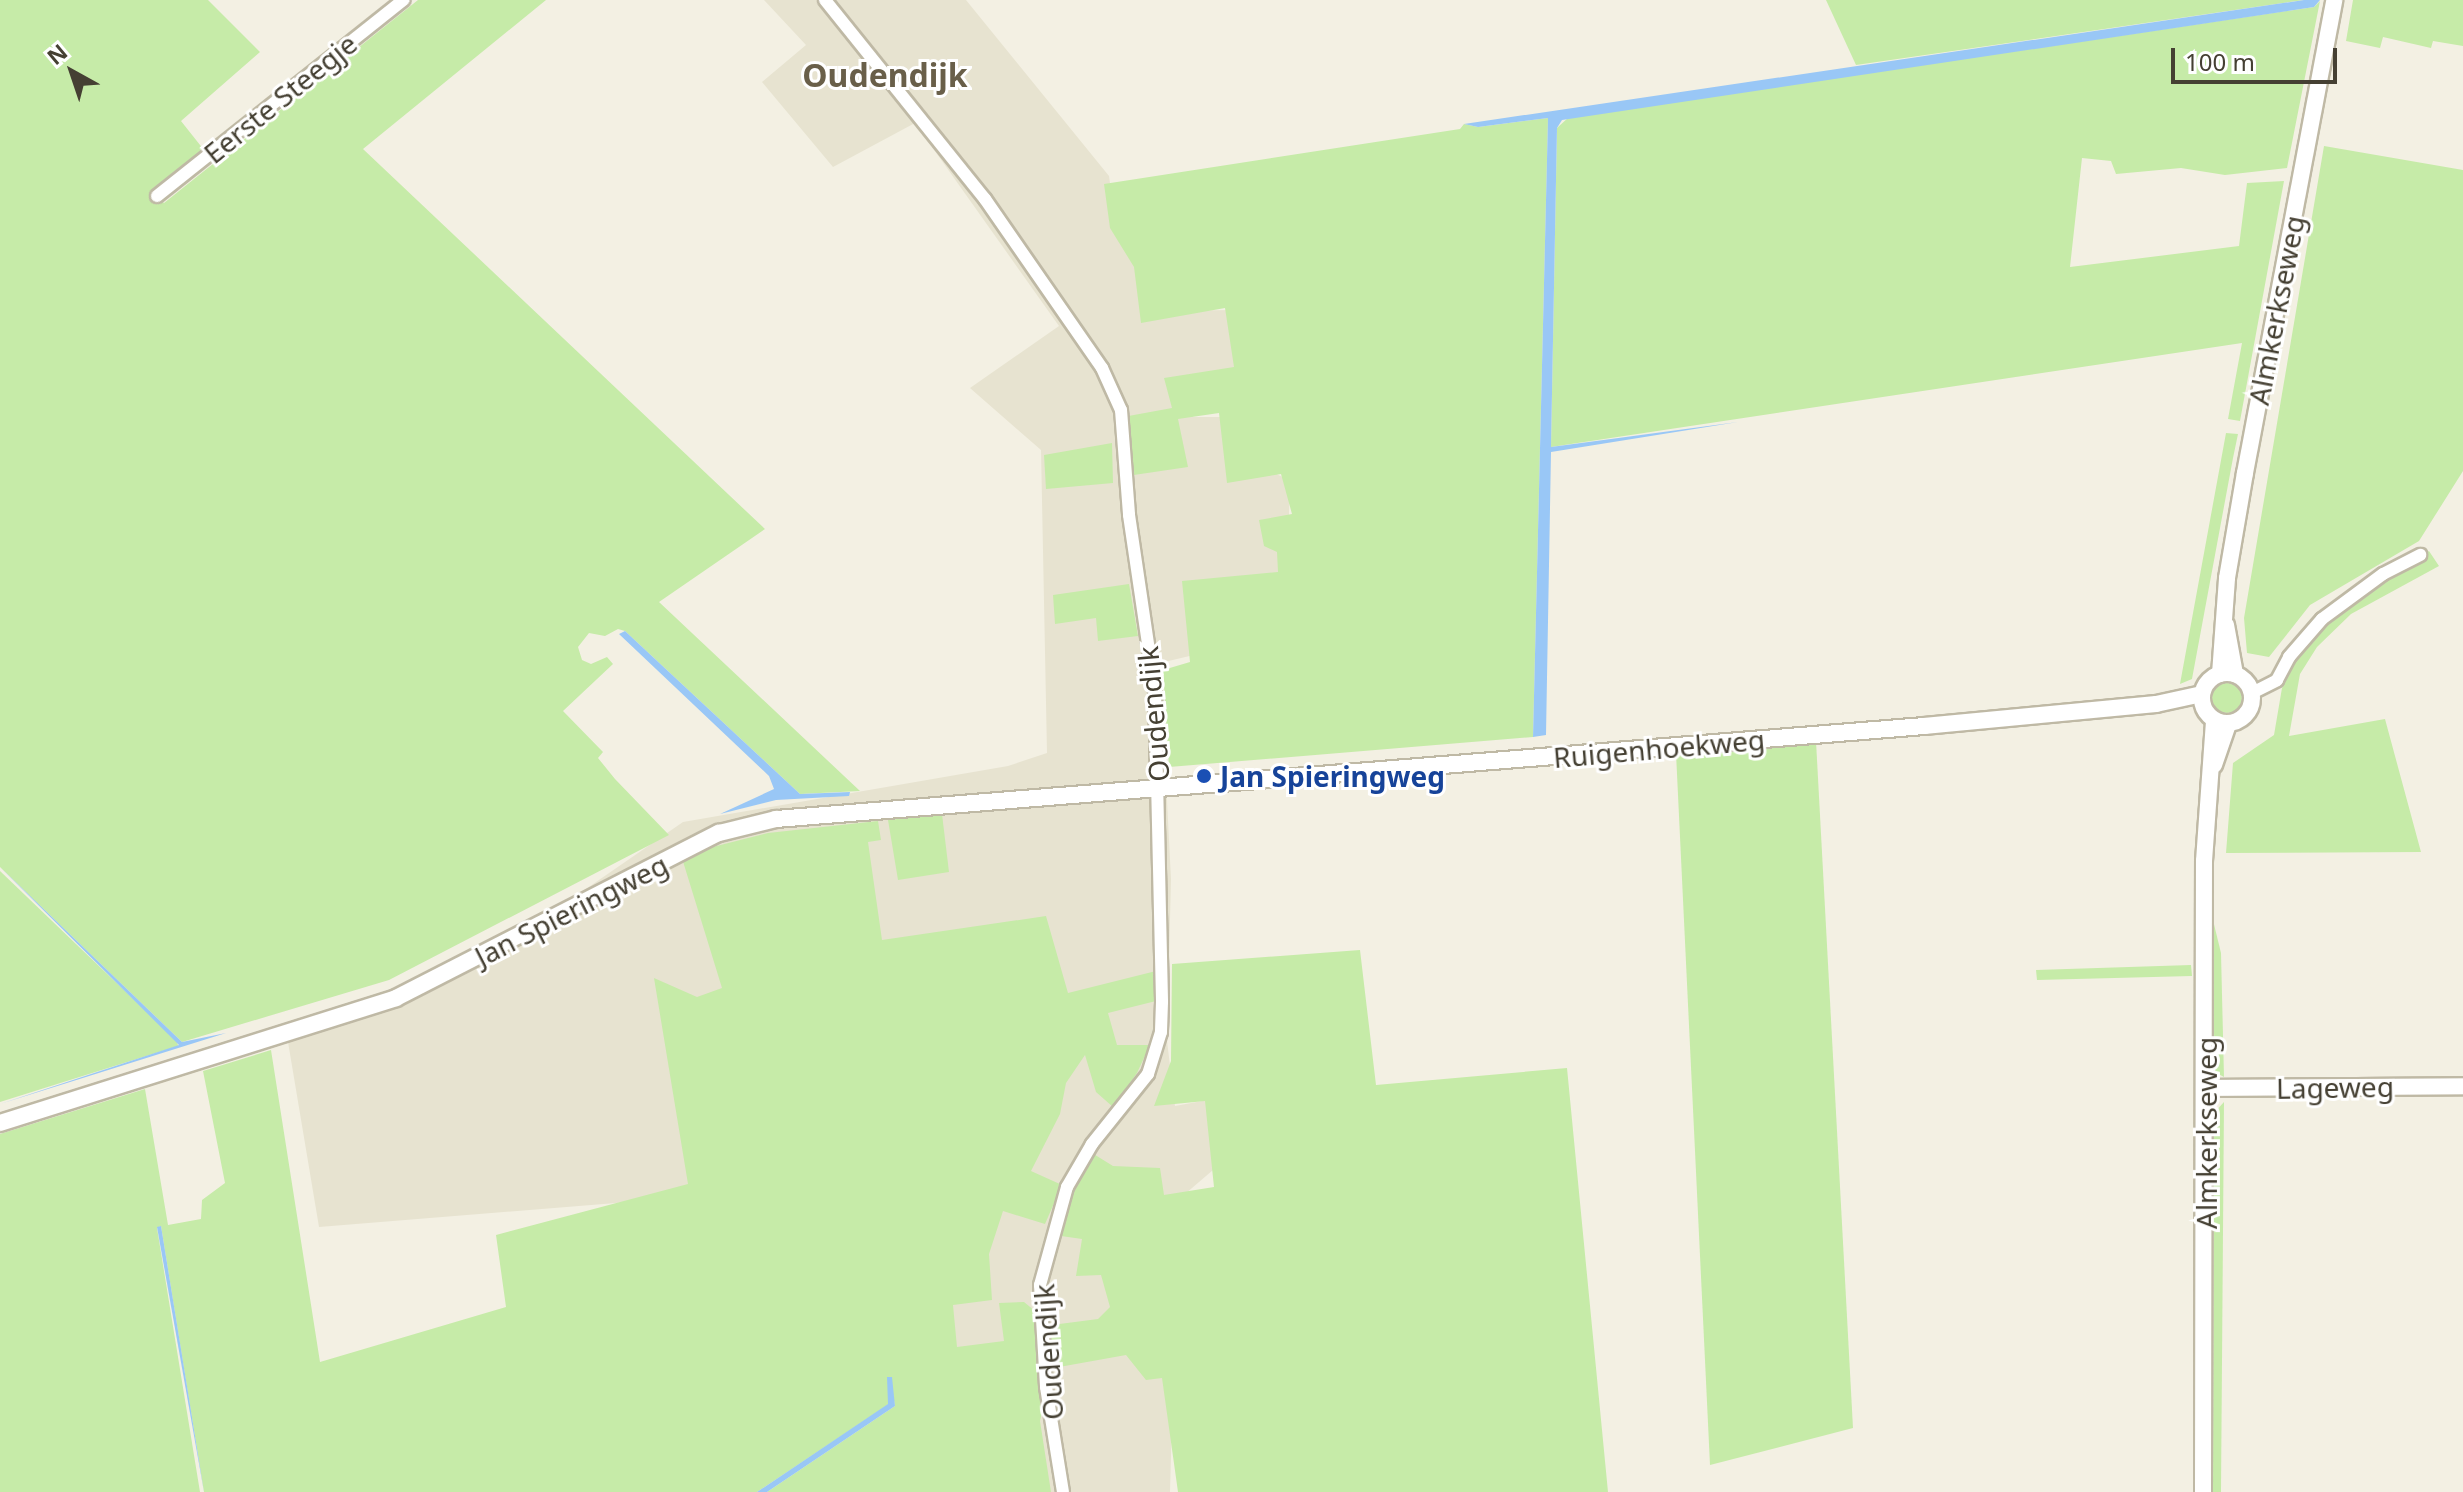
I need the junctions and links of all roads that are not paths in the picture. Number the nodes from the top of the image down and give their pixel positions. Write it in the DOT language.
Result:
graph roads {
  1 [pos="403,0"];
  2 [pos="825,0"];
  3 [pos="2334,0"];
  4 [pos="157,196"];
  5 [pos="2420,555"];
  6 [pos="2227,674"];
  7 [pos="2252,693"];
  8 [pos="2212,711"];
  9 [pos="1161,788"];
  10 [pos="2463,1086"];
  11 [pos="2207,1088"];
  12 [pos="0,1123"];
  13 [pos="1063,1492"];
  14 [pos="2203,1492"];
  1 -- 4 [label="street, Eerste Steegje"];
  2 -- 9 [label="street, Oudendijk"];
  3 -- 6 [label="street, Almkerkseweg"];
  5 -- 7 [label="street"];
  6 -- 7 [label="street"];
  6 -- 8 [label="street"];
  7 -- 8 [label="street"];
  8 -- 9 [label="street, Ruigenhoekweg"];
  8 -- 11 [label="street, Almkerkseweg"];
  9 -- 12 [label="street, Jan Spieringweg"];
  9 -- 13 [label="street, Oudendijk"];
  10 -- 11 [label="street, Lageweg"];
  11 -- 14 [label="street, Almkerkseweg"];
}
